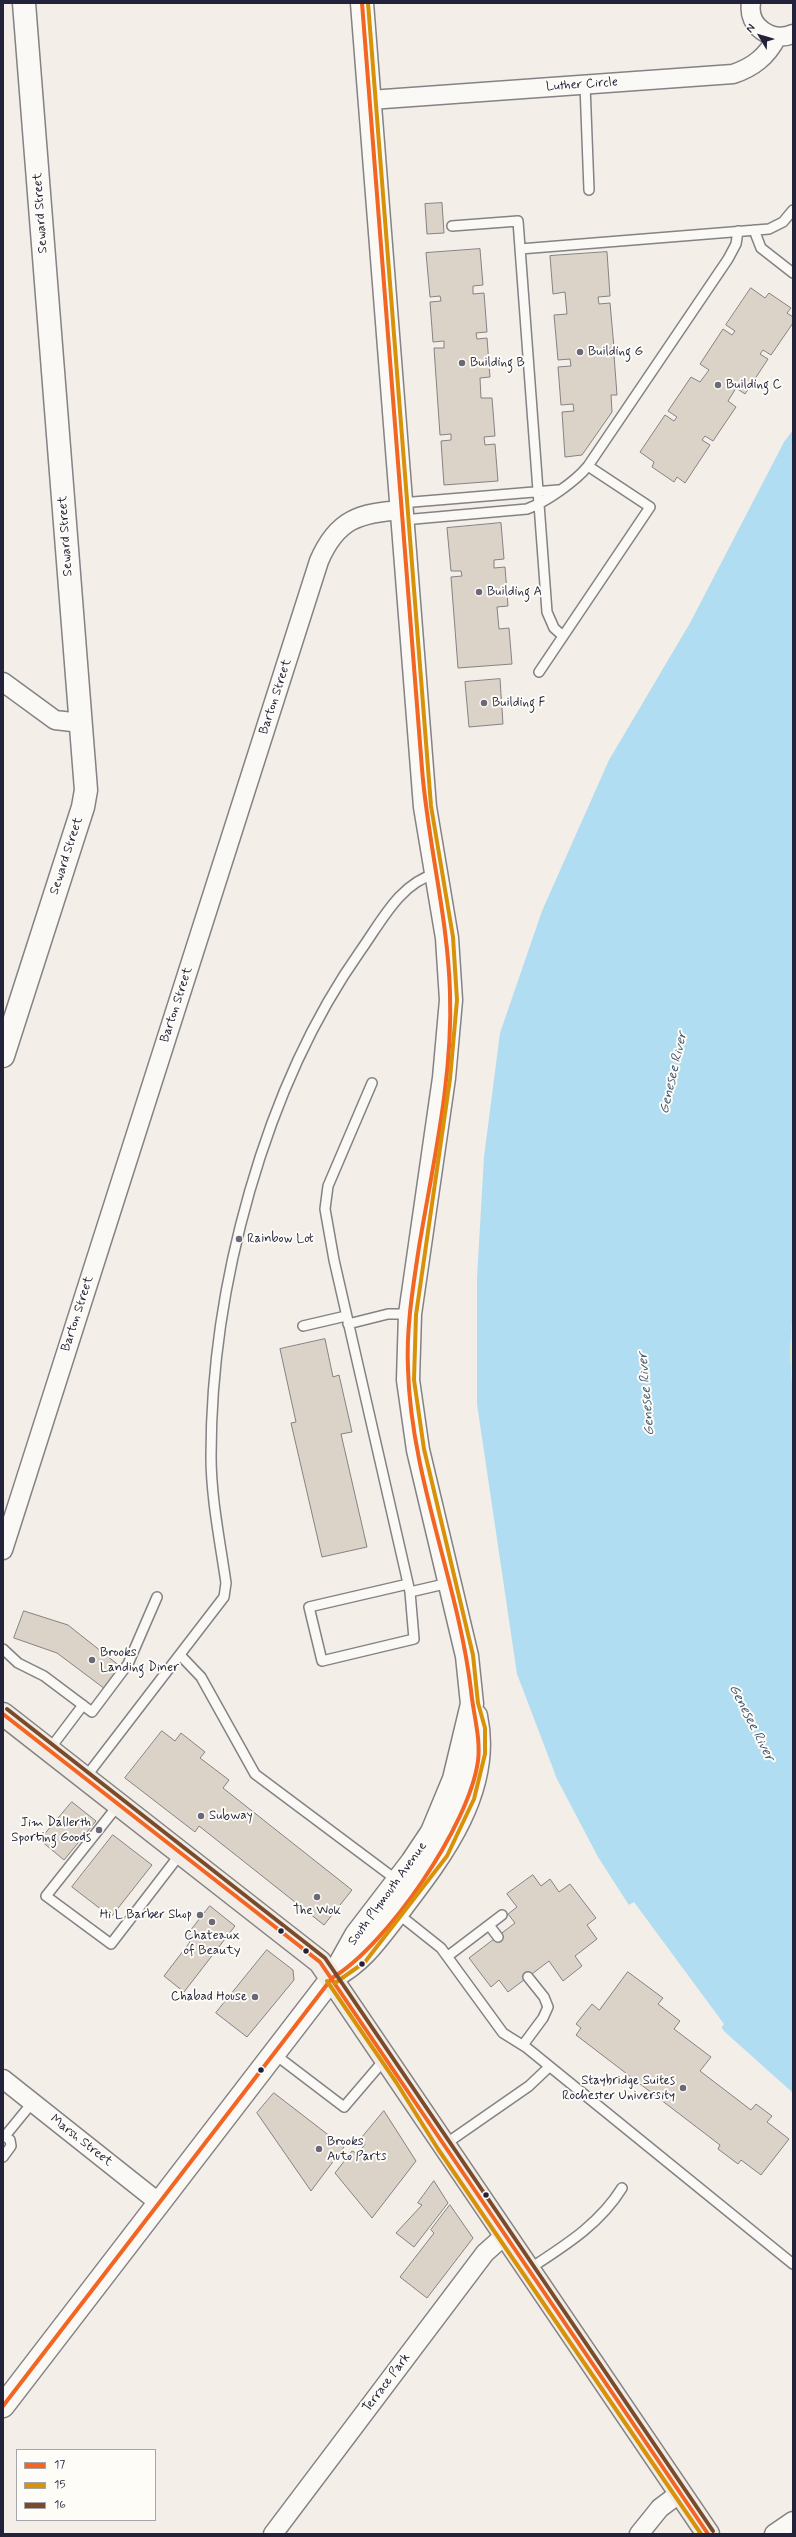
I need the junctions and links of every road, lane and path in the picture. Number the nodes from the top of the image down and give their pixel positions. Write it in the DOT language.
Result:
graph roads {
  1 [pos="24,3"];
  2 [pos="362,3"];
  3 [pos="751,3"];
  4 [pos="785,35"];
  5 [pos="585,85"];
  6 [pos="370,100"];
  7 [pos="589,190"];
  8 [pos="793,210"];
  9 [pos="452,226"];
  10 [pos="754,230"];
  11 [pos="738,231"];
  12 [pos="520,249"];
  13 [pos="793,273"];
  14 [pos="588,466"];
  15 [pos="558,490"];
  16 [pos="538,492"];
  17 [pos="539,504"];
  18 [pos="402,511"];
  19 [pos="563,636"];
  20 [pos="538,672"];
  21 [pos="3,682"];
  22 [pos="81,723"];
  23 [pos="435,874"];
  24 [pos="3,1056"];
  25 [pos="372,1083"];
  26 [pos="410,1314"];
  27 [pos="347,1320"];
  28 [pos="303,1326"];
  29 [pos="3,1550"];
  30 [pos="449,1583"];
  31 [pos="409,1588"];
  32 [pos="157,1597"];
  33 [pos="3,1650"];
  34 [pos="180,1655"];
  35 [pos="472,1704"];
  36 [pos="83,1705"];
  37 [pos="3,1714"];
  38 [pos="49,1750"];
  39 [pos="85,1778"];
  40 [pos="119,1804"];
  41 [pos="181,1853"];
  42 [pos="398,1881"];
  43 [pos="397,1913"];
  44 [pos="502,1915"];
  45 [pos="490,1925"];
  46 [pos="498,1936"];
  47 [pos="448,1956"];
  48 [pos="528,1977"];
  49 [pos="332,1978"];
  50 [pos="522,2045"];
  51 [pos="273,2053"];
  52 [pos="386,2058"];
  53 [pos="549,2066"];
  54 [pos="3,2079"];
  55 [pos="32,2103"];
  56 [pos="4,2136"];
  57 [pos="443,2146"];
  58 [pos="3,2157"];
  59 [pos="622,2188"];
  60 [pos="158,2202"];
  61 [pos="504,2236"];
  62 [pos="793,2264"];
  63 [pos="527,2270"];
  64 [pos="3,2406"];
  65 [pos="680,2493"];
  66 [pos="793,2521"];
  67 [pos="273,2534"];
  68 [pos="639,2534"];
  69 [pos="708,2534"];
  70 [pos="774,2534"];
  1 -- 22 [label="main road, Seward Street"];
  2 -- 6 [label="main road, South Plymouth Avenue"];
  3 -- 4 [label="street, Luther Circle"];
  4 -- 5 [label="street, Luther Circle"];
  5 -- 6 [label="street, Luther Circle"];
  5 -- 7 [label="lane"];
  6 -- 18 [label="main road, South Plymouth Avenue"];
  8 -- 10 [label="lane"];
  9 -- 12 [label="lane"];
  10 -- 11 [label="lane"];
  10 -- 13 [label="lane"];
  11 -- 12 [label="lane"];
  11 -- 14 [label="lane"];
  12 -- 16 [label="lane"];
  14 -- 15 [label="lane"];
  14 -- 19 [label="lane"];
  15 -- 16 [label="lane"];
  15 -- 17 [label="lane"];
  16 -- 17 [label="lane"];
  16 -- 18 [label="lane"];
  17 -- 18 [label="lane"];
  17 -- 19 [label="lane"];
  18 -- 23 [label="main road, South Plymouth Avenue"];
  18 -- 29 [label="street, Barton Street"];
  19 -- 20 [label="lane"];
  21 -- 22 [label="street"];
  22 -- 24 [label="main road, Seward Street"];
  23 -- 26 [label="main road, South Plymouth Avenue"];
  23 -- 34 [label="lane"];
  25 -- 27 [label="lane"];
  26 -- 27 [label="lane"];
  26 -- 30 [label="main road, South Plymouth Avenue"];
  27 -- 28 [label="lane"];
  27 -- 31 [label="lane"];
  30 -- 31 [label="lane"];
  30 -- 35 [label="main road, South Plymouth Avenue"];
  31 -- 31 [label="lane"];
  32 -- 36 [label="lane"];
  33 -- 36 [label="lane"];
  34 -- 39 [label="lane"];
  34 -- 42 [label="lane"];
  35 -- 42 [label="main road, South Plymouth Avenue"];
  35 -- 43 [label="main road, South Plymouth Avenue"];
  36 -- 38 [label="lane"];
  37 -- 38 [label="main road"];
  38 -- 39 [label="main road"];
  39 -- 40 [label="main road"];
  40 -- 41 [label="main road"];
  40 -- 41 [label="lane"];
  41 -- 49 [label="main road"];
  42 -- 49 [label="main road, South Plymouth Avenue"];
  43 -- 47 [label="lane"];
  43 -- 49 [label="main road, South Plymouth Avenue"];
  44 -- 45 [label="lane"];
  45 -- 46 [label="lane"];
  45 -- 47 [label="lane"];
  47 -- 50 [label="lane"];
  48 -- 50 [label="lane"];
  49 -- 51 [label="main road"];
  49 -- 52 [label="main road"];
  50 -- 53 [label="lane"];
  51 -- 52 [label="lane"];
  51 -- 60 [label="main road"];
  52 -- 57 [label="main road"];
  53 -- 57 [label="lane"];
  53 -- 62 [label="lane"];
  54 -- 55 [label="street, Marsh Street"];
  55 -- 56 [label="lane"];
  55 -- 60 [label="street, Marsh Street"];
  56 -- 58 [label="lane"];
  57 -- 61 [label="main road"];
  59 -- 63 [label="lane"];
  60 -- 64 [label="main road"];
  61 -- 63 [label="main road"];
  61 -- 67 [label="street, Terrace Park"];
  63 -- 65 [label="main road"];
  65 -- 68 [label="street"];
  65 -- 69 [label="main road"];
  66 -- 70 [label="street"];
}
